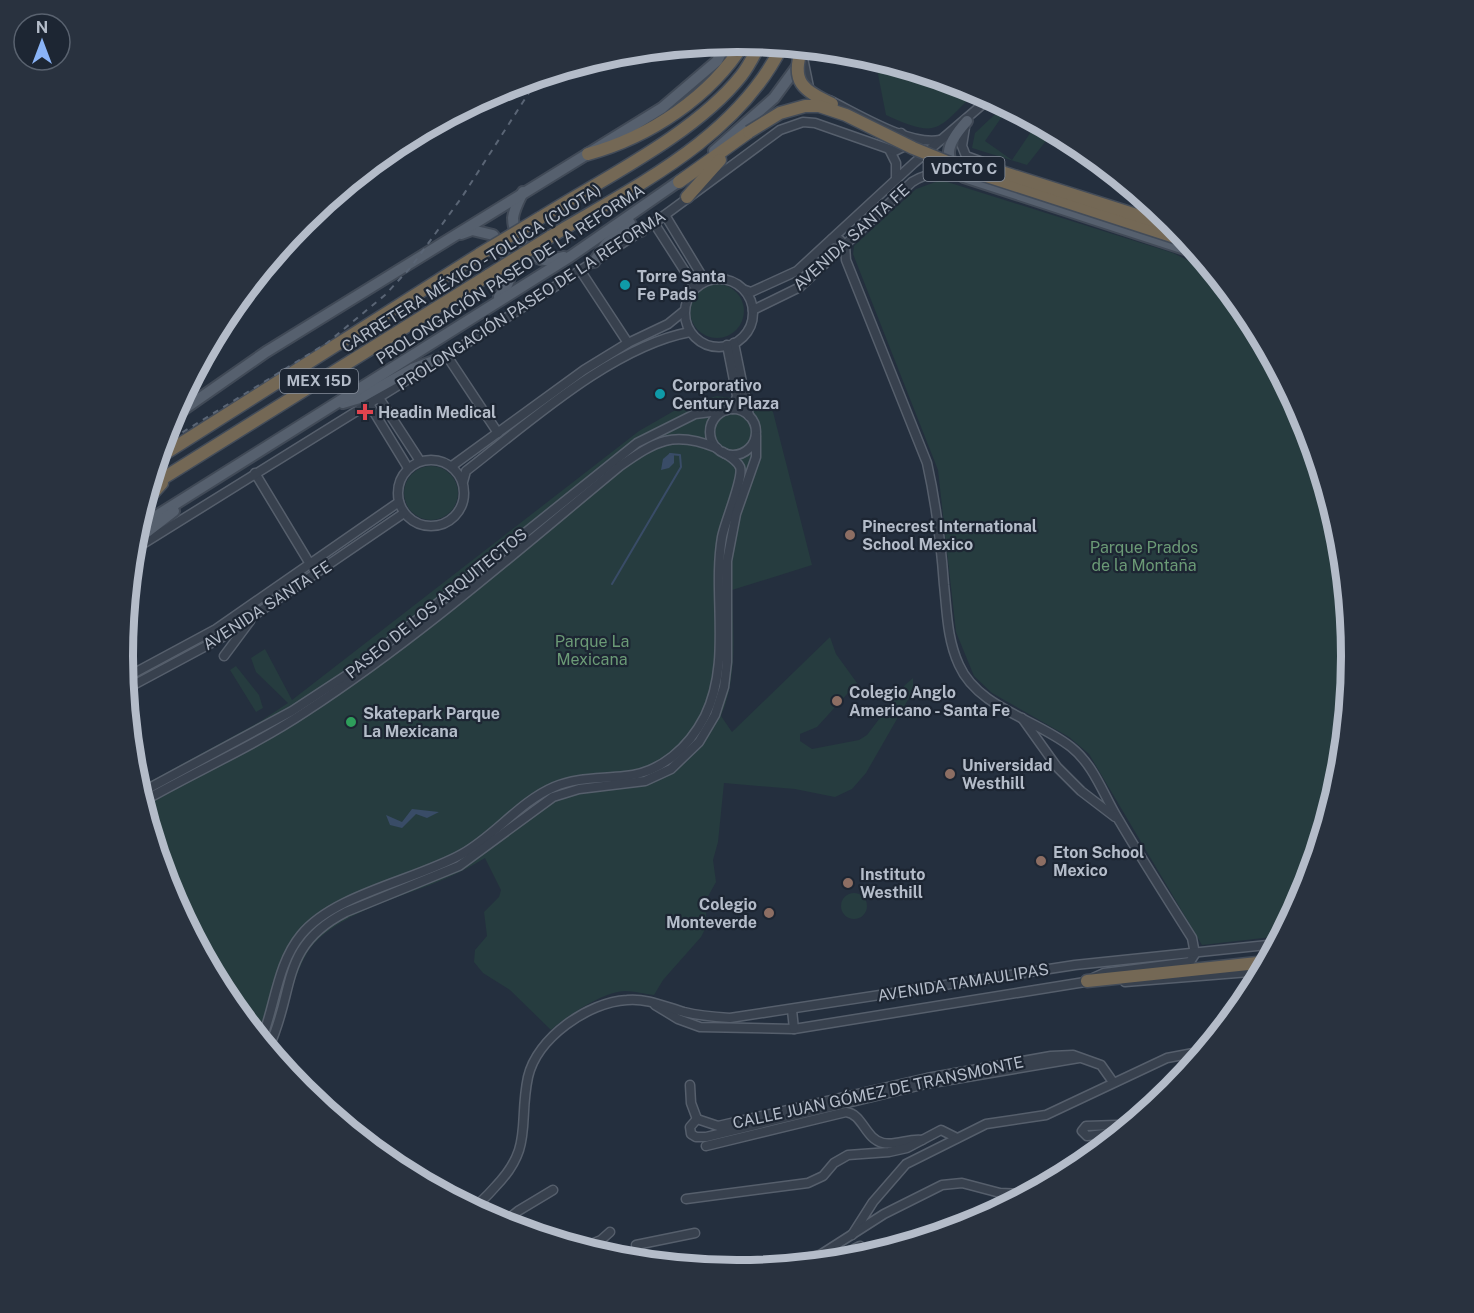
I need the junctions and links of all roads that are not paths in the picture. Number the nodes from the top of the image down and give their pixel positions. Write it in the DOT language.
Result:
graph roads {
  1 [pos="738,52"];
  2 [pos="721,53"];
  3 [pos="755,53"];
  4 [pos="777,54"];
  5 [pos="801,56"];
  6 [pos="802,57"];
  7 [pos="983,105"];
  8 [pos="967,121"];
  9 [pos="903,135"];
  10 [pos="941,139"];
  11 [pos="735,143"];
  12 [pos="890,151"];
  13 [pos="588,154"];
  14 [pos="964,177"];
  15 [pos="896,179"];
  16 [pos="679,182"];
  17 [pos="524,192"];
  18 [pos="687,197"];
  19 [pos="665,215"];
  20 [pos="1150,216"];
  21 [pos="1156,221"];
  22 [pos="654,222"];
  23 [pos="622,227"];
  24 [pos="641,231"];
  25 [pos="1169,234"];
  26 [pos="1170,236"];
  27 [pos="1155,237"];
  28 [pos="446,238"];
  29 [pos="832,239"];
  30 [pos="845,246"];
  31 [pos="1180,247"];
  32 [pos="570,256"];
  33 [pos="594,261"];
  34 [pos="580,270"];
  35 [pos="705,281"];
  36 [pos="695,288"];
  37 [pos="745,290"];
  38 [pos="494,304"];
  39 [pos="753,310"];
  40 [pos="684,311"];
  41 [pos="690,332"];
  42 [pos="628,343"];
  43 [pos="731,344"];
  44 [pos="447,356"];
  45 [pos="379,398"];
  46 [pos="369,404"];
  47 [pos="187,407"];
  48 [pos="328,408"];
  49 [pos="730,410"];
  50 [pos="749,416"];
  51 [pos="498,433"];
  52 [pos="756,435"];
  53 [pos="720,450"];
  54 [pos="169,451"];
  55 [pos="420,461"];
  56 [pos="452,466"];
  57 [pos="408,468"];
  58 [pos="255,473"];
  59 [pos="169,475"];
  60 [pos="160,481"];
  61 [pos="463,482"];
  62 [pos="204,485"];
  63 [pos="157,488"];
  64 [pos="399,502"];
  65 [pos="404,513"];
  66 [pos="149,520"];
  67 [pos="534,531"];
  68 [pos="146,533"];
  69 [pos="144,543"];
  70 [pos="310,564"];
  71 [pos="722,572"];
  72 [pos="255,615"];
  73 [pos="224,656"];
  74 [pos="133,673"];
  75 [pos="134,685"];
  76 [pos="1020,715"];
  77 [pos="155,789"];
  78 [pos="149,791"];
  79 [pos="150,794"];
  80 [pos="1118,820"];
  81 [pos="308,933"];
  82 [pos="1268,945"];
  83 [pos="1195,954"];
  84 [pos="1257,963"];
  85 [pos="1252,972"];
  86 [pos="1088,981"];
  87 [pos="652,1003"];
  88 [pos="792,1010"];
  89 [pos="794,1029"];
  90 [pos="264,1031"];
  91 [pos="271,1040"];
  92 [pos="1192,1053"];
  93 [pos="1052,1060"];
  94 [pos="1113,1083"];
  95 [pos="690,1085"];
  96 [pos="697,1119"];
  97 [pos="957,1138"];
  98 [pos="922,1140"];
  99 [pos="706,1146"];
  100 [pos="553,1190"];
  101 [pos="1013,1193"];
  102 [pos="686,1199"];
  103 [pos="478,1202"];
  104 [pos="510,1217"];
  105 [pos="610,1232"];
  106 [pos="694,1233"];
  107 [pos="852,1235"];
  108 [pos="594,1243"];
  109 [pos="860,1246"];
  110 [pos="854,1249"];
  111 [pos="639,1252"];
  112 [pos="821,1254"];
  1 -- 13 [label="highway"];
  2 -- 13 [label="main road"];
  3 -- 54 [label="highway, CARRETERA MÉXICO - TOLUCA (CUOTA) / MEX 15D, bridge"];
  4 -- 59 [label="highway, CARRETERA MÉXICO - TOLUCA (CUOTA) / MEX 15D, bridge"];
  5 -- 16 [label="main road, PROLONGACIÓN PASEO DE LA REFORMA"];
  6 -- 9 [label="highway, VDCTO C, bridge"];
  7 -- 8 [label="street, AVENIDA SANTA FE"];
  8 -- 10 [label="street, AVENIDA SANTA FE"];
  8 -- 14 [label="main road"];
  8 -- 20 [label="street"];
  9 -- 10 [label="street"];
  9 -- 12 [label="street"];
  9 -- 21 [label="highway, VDCTO C, bridge"];
  10 -- 15 [label="street, AVENIDA SANTA FE"];
  11 -- 16 [label="highway"];
  11 -- 18 [label="highway"];
  11 -- 26 [label="highway, VDCTO C, bridge"];
  12 -- 15 [label="street"];
  12 -- 18 [label="street, PROLONGACIÓN PASEO DE LA REFORMA"];
  13 -- 17 [label="main road"];
  14 -- 27 [label="main road"];
  14 -- 30 [label="street, AVENIDA SANTA FE"];
  15 -- 29 [label="street, AVENIDA SANTA FE"];
  16 -- 23 [label="main road, PROLONGACIÓN PASEO DE LA REFORMA"];
  17 -- 28 [label="main road"];
  17 -- 32 [label="main road"];
  18 -- 19 [label="street, PROLONGACIÓN PASEO DE LA REFORMA"];
  19 -- 22 [label="street, PROLONGACIÓN PASEO DE LA REFORMA"];
  19 -- 35 [label="street"];
  22 -- 24 [label="street, PROLONGACIÓN PASEO DE LA REFORMA"];
  22 -- 36 [label="street"];
  23 -- 24 [label="main road"];
  23 -- 32 [label="main road, PROLONGACIÓN PASEO DE LA REFORMA"];
  23 -- 33 [label="main road"];
  24 -- 33 [label="street, PROLONGACIÓN PASEO DE LA REFORMA"];
  25 -- 27 [label="main road"];
  27 -- 31 [label="main road"];
  28 -- 38 [label="main road"];
  28 -- 47 [label="main road"];
  29 -- 30 [label="street"];
  29 -- 37 [label="street, AVENIDA SANTA FE"];
  30 -- 39 [label="street, AVENIDA SANTA FE"];
  30 -- 76 [label="street"];
  32 -- 38 [label="main road, PROLONGACIÓN PASEO DE LA REFORMA"];
  33 -- 34 [label="street, PROLONGACIÓN PASEO DE LA REFORMA"];
  34 -- 42 [label="street"];
  34 -- 44 [label="street, PROLONGACIÓN PASEO DE LA REFORMA"];
  35 -- 36 [label="street"];
  35 -- 37 [label="street"];
  36 -- 40 [label="street"];
  37 -- 39 [label="street"];
  38 -- 48 [label="main road, PROLONGACIÓN PASEO DE LA REFORMA"];
  39 -- 43 [label="street"];
  40 -- 41 [label="street"];
  40 -- 42 [label="street"];
  41 -- 43 [label="street"];
  41 -- 61 [label="street"];
  42 -- 51 [label="street"];
  43 -- 49 [label="street"];
  43 -- 50 [label="street"];
  44 -- 45 [label="street, PROLONGACIÓN PASEO DE LA REFORMA"];
  44 -- 48 [label="main road"];
  44 -- 51 [label="street"];
  45 -- 46 [label="street, PROLONGACIÓN PASEO DE LA REFORMA"];
  45 -- 55 [label="street"];
  46 -- 57 [label="street"];
  46 -- 58 [label="street, PROLONGACIÓN PASEO DE LA REFORMA"];
  48 -- 62 [label="main road, PROLONGACIÓN PASEO DE LA REFORMA"];
  49 -- 50 [label="street"];
  49 -- 53 [label="street"];
  49 -- 67 [label="street, PASEO DE LOS ARQUITECTOS"];
  50 -- 52 [label="street"];
  51 -- 56 [label="street"];
  52 -- 53 [label="street"];
  52 -- 71 [label="street"];
  53 -- 67 [label="street, PASEO DE LOS ARQUITECTOS"];
  53 -- 71 [label="street"];
  55 -- 56 [label="street"];
  55 -- 57 [label="street"];
  56 -- 61 [label="street"];
  57 -- 64 [label="street"];
  58 -- 69 [label="street, PROLONGACIÓN PASEO DE LA REFORMA"];
  58 -- 70 [label="street"];
  59 -- 60 [label="highway, CARRETERA MÉXICO - TOLUCA (CUOTA) / MEX 15D"];
  59 -- 63 [label="highway"];
  61 -- 65 [label="street"];
  62 -- 66 [label="main road, PROLONGACIÓN PASEO DE LA REFORMA"];
  62 -- 68 [label="main road"];
  64 -- 65 [label="street"];
  64 -- 70 [label="street, AVENIDA SANTA FE"];
  65 -- 72 [label="street, AVENIDA SANTA FE"];
  67 -- 77 [label="street, PASEO DE LOS ARQUITECTOS"];
  70 -- 74 [label="street, AVENIDA SANTA FE"];
  71 -- 81 [label="street"];
  72 -- 73 [label="street"];
  72 -- 75 [label="street, AVENIDA SANTA FE"];
  76 -- 80 [label="street"];
  76 -- 80 [label="street"];
  77 -- 78 [label="street, PASEO DE LOS ARQUITECTOS"];
  77 -- 79 [label="street, PASEO DE LOS ARQUITECTOS"];
  80 -- 83 [label="street"];
  81 -- 90 [label="street"];
  81 -- 91 [label="street"];
  82 -- 83 [label="street, AVENIDA TAMAULIPAS"];
  83 -- 86 [label="street"];
  83 -- 88 [label="street, AVENIDA TAMAULIPAS"];
  84 -- 86 [label="highway"];
  85 -- 86 [label="street, AVENIDA TAMAULIPAS"];
  86 -- 89 [label="street, AVENIDA TAMAULIPAS"];
  87 -- 88 [label="street, AVENIDA TAMAULIPAS"];
  87 -- 89 [label="street, AVENIDA TAMAULIPAS"];
  87 -- 103 [label="street, AVENIDA TAMAULIPAS"];
  88 -- 89 [label="street"];
  92 -- 94 [label="street"];
  93 -- 94 [label="street, CALLE JUAN GÓMEZ DE TRANSMONTE"];
  93 -- 96 [label="street, CALLE JUAN GÓMEZ DE TRANSMONTE"];
  93 -- 96 [label="street, CALLE JUAN GÓMEZ DE TRANSMONTE"];
  94 -- 97 [label="street"];
  95 -- 96 [label="street"];
  97 -- 98 [label="street"];
  97 -- 107 [label="street"];
  98 -- 99 [label="street"];
  98 -- 102 [label="street"];
  100 -- 104 [label="street"];
  101 -- 107 [label="street"];
  105 -- 108 [label="street"];
  106 -- 111 [label="street"];
  107 -- 112 [label="street"];
  109 -- 110 [label="street"];
}
